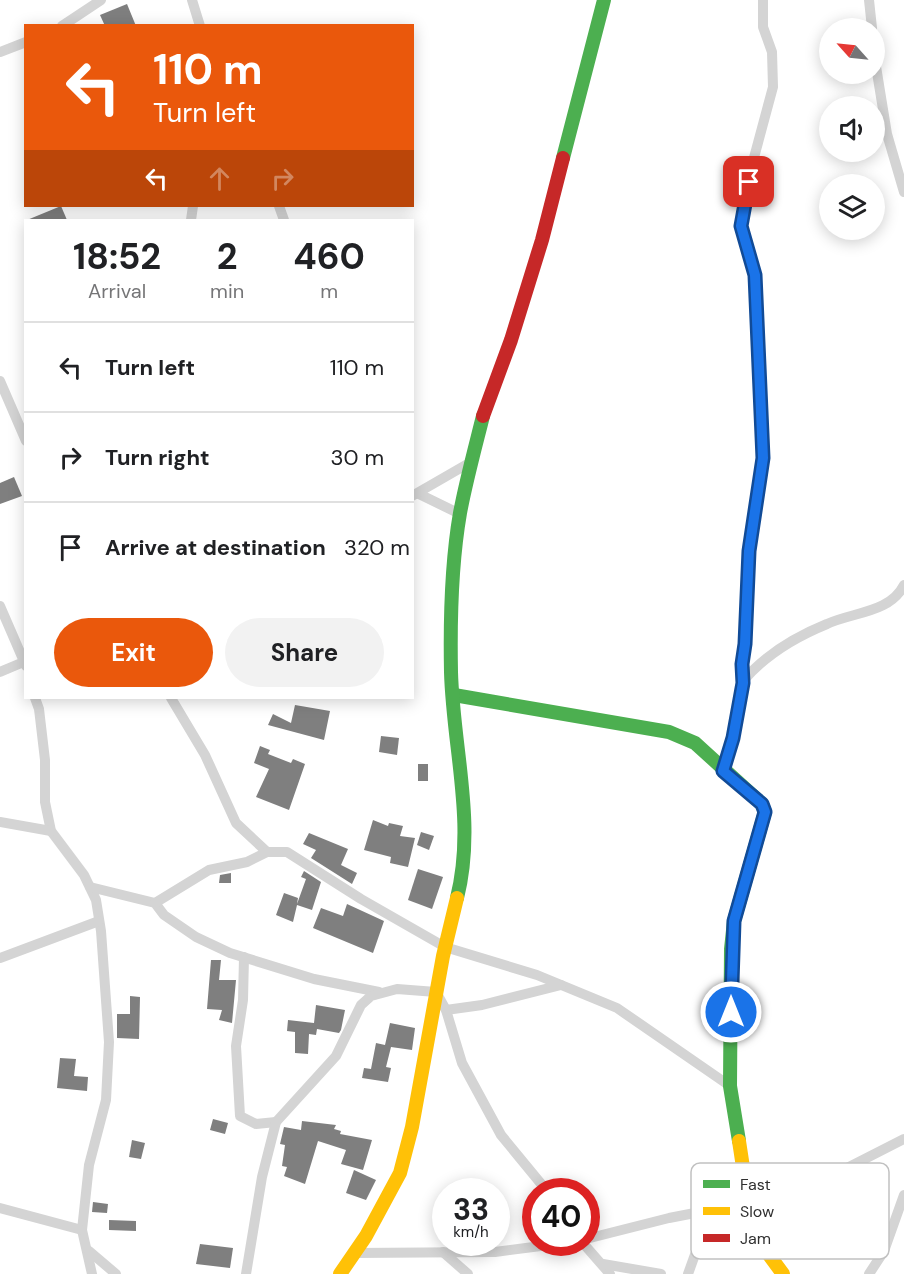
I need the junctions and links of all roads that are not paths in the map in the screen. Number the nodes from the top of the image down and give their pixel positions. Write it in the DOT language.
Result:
graph roads {
  1 [pos="102,0"];
  2 [pos="192,0"];
  3 [pos="604,0"];
  4 [pos="763,0"];
  5 [pos="869,0"];
  6 [pos="871,18"];
  7 [pos="65,24"];
  8 [pos="199,24"];
  9 [pos="24,43"];
  10 [pos="0,52"];
  11 [pos="879,84"];
  12 [pos="904,192"];
  13 [pos="0,381"];
  14 [pos="24,436"];
  15 [pos="471,462"];
  16 [pos="416,495"];
  17 [pos="460,514"];
  18 [pos="904,585"];
  19 [pos="0,606"];
  20 [pos="24,661"];
  21 [pos="24,663"];
  22 [pos="0,672"];
  23 [pos="743,681"];
  24 [pos="454,695"];
  25 [pos="172,699"];
  26 [pos="37,703"];
  27 [pos="723,771"];
  28 [pos="0,822"];
  29 [pos="51,831"];
  30 [pos="267,852"];
  31 [pos="90,887"];
  32 [pos="154,903"];
  33 [pos="99,921"];
  34 [pos="445,947"];
  35 [pos="244,957"];
  36 [pos="0,958"];
  37 [pos="561,985"];
  38 [pos="380,992"];
  39 [pos="436,992"];
  40 [pos="446,1010"];
  41 [pos="730,1086"];
  42 [pos="276,1122"];
  43 [pos="904,1139"];
  44 [pos="743,1163"];
  45 [pos="857,1163"];
  46 [pos="536,1178"];
  47 [pos="904,1195"];
  48 [pos="0,1208"];
  49 [pos="691,1215"];
  50 [pos="82,1230"];
  51 [pos="600,1236"];
  52 [pos="889,1237"];
  53 [pos="88,1251"];
  54 [pos="432,1252"];
  55 [pos="354,1253"];
  56 [pos="448,1256"];
  57 [pos="595,1256"];
  58 [pos="693,1259"];
  59 [pos="771,1259"];
  60 [pos="879,1259"];
  61 [pos="603,1264"];
  62 [pos="92,1274"];
  63 [pos="116,1274"];
  64 [pos="246,1274"];
  65 [pos="340,1274"];
  66 [pos="468,1274"];
  67 [pos="610,1274"];
  68 [pos="661,1274"];
  69 [pos="688,1274"];
  70 [pos="783,1274"];
  71 [pos="869,1274"];
  1 -- 7 [label="street"];
  2 -- 8 [label="street"];
  3 -- 15 [label="street"];
  4 -- 23 [label="street"];
  5 -- 6 [label="street"];
  9 -- 10 [label="street"];
  11 -- 12 [label="street"];
  13 -- 14 [label="street"];
  15 -- 16 [label="street"];
  15 -- 17 [label="street"];
  16 -- 17 [label="street"];
  17 -- 24 [label="street"];
  18 -- 23 [label="street"];
  19 -- 20 [label="street"];
  21 -- 22 [label="street"];
  23 -- 27 [label="street"];
  24 -- 27 [label="street"];
  24 -- 34 [label="street"];
  25 -- 30 [label="street"];
  26 -- 29 [label="street"];
  27 -- 41 [label="street"];
  28 -- 29 [label="street"];
  29 -- 31 [label="street"];
  30 -- 32 [label="street"];
  30 -- 34 [label="street"];
  31 -- 32 [label="street"];
  31 -- 33 [label="street"];
  32 -- 35 [label="street"];
  33 -- 36 [label="street"];
  33 -- 50 [label="street"];
  34 -- 37 [label="street"];
  34 -- 39 [label="street"];
  35 -- 38 [label="street"];
  35 -- 42 [label="street"];
  37 -- 40 [label="street"];
  37 -- 41 [label="street"];
  38 -- 39 [label="street"];
  38 -- 42 [label="street"];
  39 -- 40 [label="street"];
  39 -- 55 [label="street"];
  40 -- 46 [label="street"];
  41 -- 44 [label="street"];
  42 -- 64 [label="street"];
  43 -- 45 [label="street"];
  47 -- 52 [label="street"];
  48 -- 50 [label="street"];
  49 -- 51 [label="street"];
  50 -- 53 [label="street"];
  53 -- 62 [label="street"];
  53 -- 63 [label="street"];
  54 -- 55 [label="street"];
  55 -- 65 [label="street"];
  56 -- 66 [label="street"];
  57 -- 61 [label="street"];
  58 -- 69 [label="street"];
  59 -- 70 [label="street"];
  60 -- 71 [label="street"];
  61 -- 67 [label="street"];
  61 -- 68 [label="street"];
}
